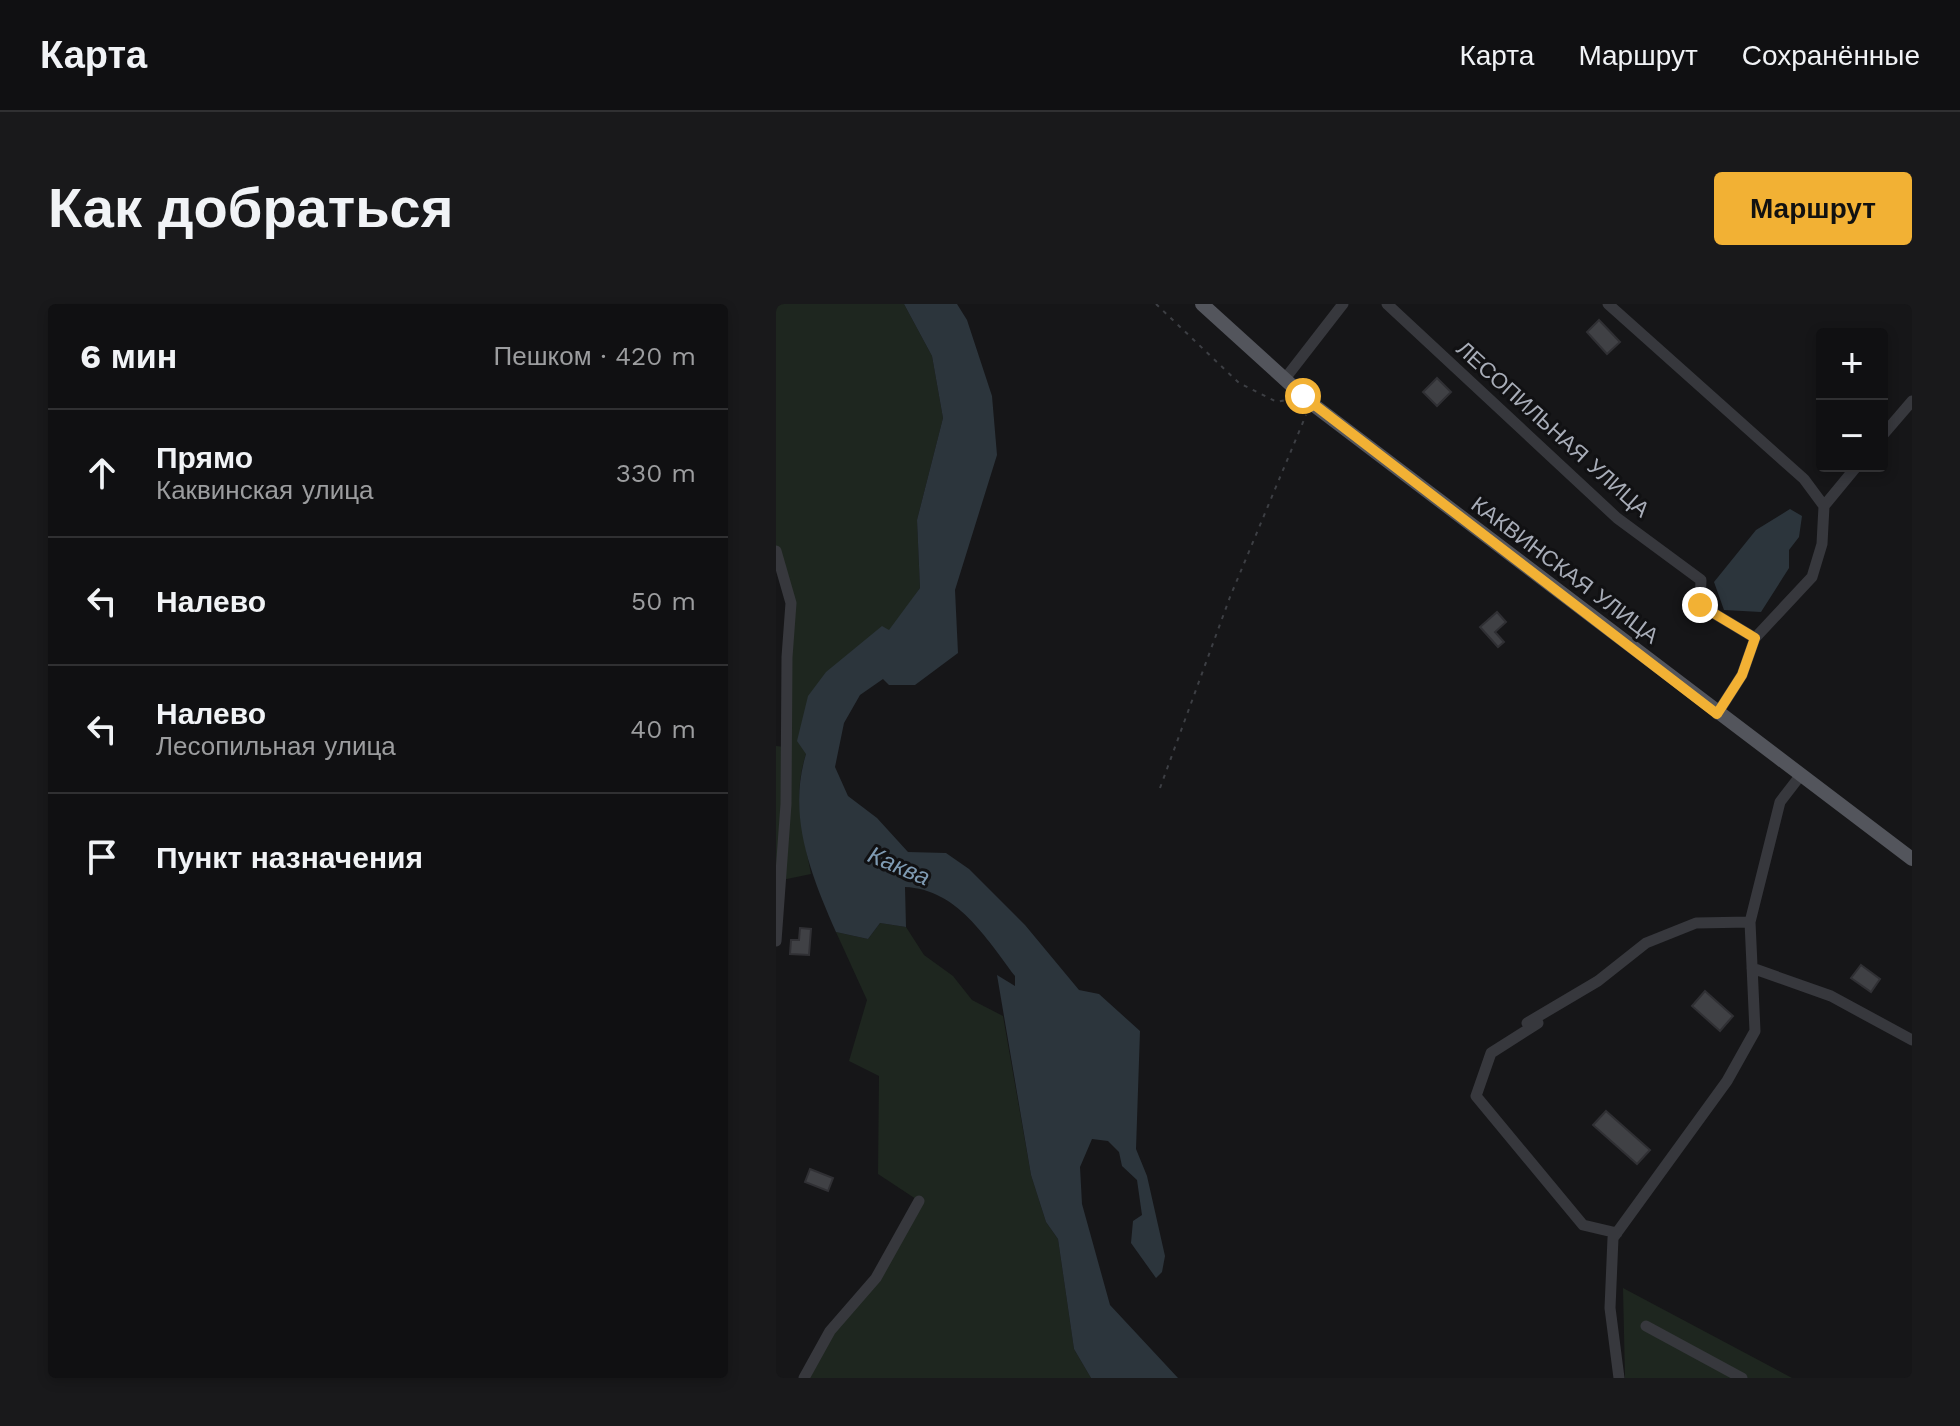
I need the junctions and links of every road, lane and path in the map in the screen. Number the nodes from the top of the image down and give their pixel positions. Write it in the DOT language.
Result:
graph roads {
  1 [pos="1156,304"];
  2 [pos="1202,304"];
  3 [pos="1343,304"];
  4 [pos="1387,304"];
  5 [pos="1608,304"];
  6 [pos="1284,380"];
  7 [pos="1307,400"];
  8 [pos="1912,401"];
  9 [pos="1888,429"];
  10 [pos="1852,472"];
  11 [pos="1824,506"];
  12 [pos="776,551"];
  13 [pos="1755,638"];
  14 [pos="1717,714"];
  15 [pos="1800,776"];
  16 [pos="1160,788"];
  17 [pos="1912,859"];
  18 [pos="1750,922"];
  19 [pos="776,941"];
  20 [pos="1752,968"];
  21 [pos="1538,1023"];
  22 [pos="1912,1040"];
  23 [pos="1498,1041"];
  24 [pos="919,1201"];
  25 [pos="1617,1233"];
  26 [pos="1646,1326"];
  27 [pos="804,1378"];
  28 [pos="1619,1378"];
  29 [pos="1742,1378"];
  1 -- 7 [label="path"];
  2 -- 6 [label="main road, КАКВИНСКАЯ УЛИЦА"];
  3 -- 6 [label="street"];
  4 -- 13 [label="street, ЛЕСОПИЛЬНАЯ УЛИЦА"];
  5 -- 11 [label="street"];
  6 -- 7 [label="main road, КАКВИНСКАЯ УЛИЦА"];
  7 -- 14 [label="main road, КАКВИНСКАЯ УЛИЦА"];
  7 -- 16 [label="path"];
  8 -- 9 [label="street"];
  10 -- 11 [label="street"];
  11 -- 13 [label="street"];
  12 -- 19 [label="street"];
  13 -- 14 [label="street"];
  14 -- 15 [label="main road, КАКВИНСКАЯ УЛИЦА"];
  15 -- 17 [label="main road, КАКВИНСКАЯ УЛИЦА"];
  15 -- 18 [label="street"];
  18 -- 20 [label="street"];
  18 -- 23 [label="street"];
  20 -- 22 [label="street"];
  20 -- 25 [label="street"];
  21 -- 25 [label="street"];
  24 -- 27 [label="street"];
  25 -- 28 [label="street"];
  26 -- 29 [label="street"];
}
